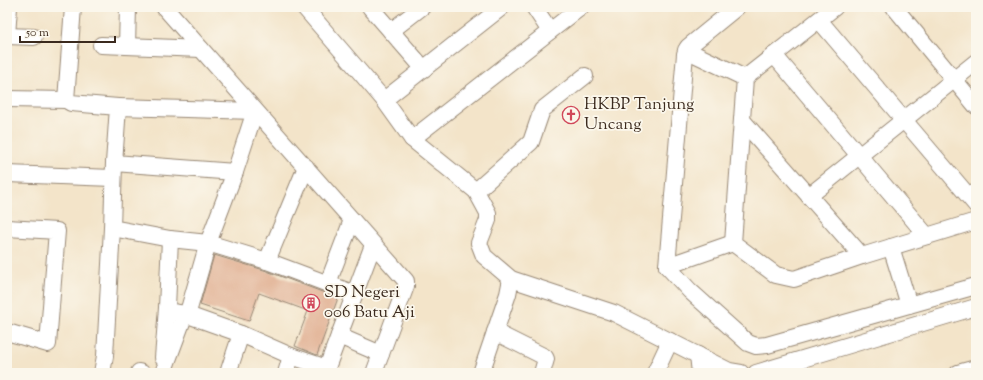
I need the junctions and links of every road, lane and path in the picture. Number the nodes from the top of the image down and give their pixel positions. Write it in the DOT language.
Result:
graph roads {
  1 [pos="8,7"];
  2 [pos="73,7"];
  3 [pos="128,7"];
  4 [pos="164,7"];
  5 [pos="304,7"];
  6 [pos="370,7"];
  7 [pos="422,7"];
  8 [pos="502,7"];
  9 [pos="534,7"];
  10 [pos="581,7"];
  11 [pos="738,7"];
  12 [pos="835,7"];
  13 [pos="894,7"];
  14 [pos="819,20"];
  15 [pos="391,31"];
  16 [pos="550,31"];
  17 [pos="7,36"];
  18 [pos="34,37"];
  19 [pos="101,45"];
  20 [pos="127,46"];
  21 [pos="201,49"];
  22 [pos="686,50"];
  23 [pos="774,55"];
  24 [pos="976,62"];
  25 [pos="424,69"];
  26 [pos="585,76"];
  27 [pos="745,78"];
  28 [pos="954,80"];
  29 [pos="7,99"];
  30 [pos="66,100"];
  31 [pos="384,100"];
  32 [pos="976,106"];
  33 [pos="118,107"];
  34 [pos="255,111"];
  35 [pos="742,120"];
  36 [pos="905,120"];
  37 [pos="412,139"];
  38 [pos="858,157"];
  39 [pos="306,167"];
  40 [pos="113,171"];
  41 [pos="235,172"];
  42 [pos="7,174"];
  43 [pos="476,191"];
  44 [pos="810,196"];
  45 [pos="976,205"];
  46 [pos="352,220"];
  47 [pos="976,221"];
  48 [pos="7,228"];
  49 [pos="112,228"];
  50 [pos="927,236"];
  51 [pos="170,239"];
  52 [pos="733,243"];
  53 [pos="208,244"];
  54 [pos="373,245"];
  55 [pos="891,247"];
  56 [pos="862,256"];
  57 [pos="267,261"];
  58 [pos="667,266"];
  59 [pos="511,278"];
  60 [pos="328,283"];
  61 [pos="976,286"];
  62 [pos="354,294"];
  63 [pos="909,305"];
  64 [pos="976,307"];
  65 [pos="167,308"];
  66 [pos="185,314"];
  67 [pos="7,332"];
  68 [pos="495,332"];
  69 [pos="241,334"];
  70 [pos="339,336"];
  71 [pos="670,341"];
  72 [pos="381,354"];
  73 [pos="698,355"];
  74 [pos="291,356"];
  75 [pos="976,368"];
  76 [pos="326,370"];
  77 [pos="760,372"];
  78 [pos="102,373"];
  79 [pos="163,373"];
  80 [pos="228,373"];
  81 [pos="286,373"];
  82 [pos="374,373"];
  83 [pos="481,373"];
  84 [pos="542,373"];
  85 [pos="655,373"];
  86 [pos="700,373"];
  87 [pos="741,373"];
  88 [pos="958,373"];
  1 -- 17 [label="street"];
  2 -- 30 [label="street"];
  3 -- 20 [label="street"];
  4 -- 21 [label="street"];
  5 -- 31 [label="street"];
  6 -- 15 [label="street"];
  7 -- 15 [label="street"];
  8 -- 25 [label="street"];
  9 -- 16 [label="street"];
  10 -- 16 [label="street"];
  11 -- 22 [label="street"];
  12 -- 14 [label="street"];
  13 -- 28 [label="street"];
  14 -- 23 [label="street"];
  14 -- 36 [label="street"];
  15 -- 25 [label="street"];
  16 -- 37 [label="street"];
  17 -- 18 [label="street"];
  19 -- 20 [label="street"];
  20 -- 21 [label="street"];
  21 -- 34 [label="street"];
  22 -- 27 [label="street"];
  22 -- 58 [label="street"];
  23 -- 27 [label="street"];
  23 -- 38 [label="street"];
  24 -- 28 [label="street"];
  25 -- 31 [label="street"];
  26 -- 43 [label="street"];
  27 -- 35 [label="street"];
  28 -- 32 [label="street"];
  28 -- 36 [label="street"];
  29 -- 30 [label="street"];
  30 -- 33 [label="street"];
  31 -- 37 [label="street"];
  33 -- 34 [label="street"];
  33 -- 40 [label="street"];
  34 -- 39 [label="street"];
  34 -- 41 [label="street"];
  35 -- 44 [label="street"];
  35 -- 52 [label="street"];
  36 -- 38 [label="street"];
  36 -- 45 [label="street"];
  37 -- 43 [label="street"];
  38 -- 44 [label="street"];
  38 -- 50 [label="street"];
  39 -- 46 [label="street"];
  39 -- 57 [label="street"];
  40 -- 41 [label="street"];
  40 -- 42 [label="street"];
  40 -- 49 [label="street"];
  41 -- 53 [label="street"];
  43 -- 59 [label="street"];
  44 -- 56 [label="street"];
  46 -- 54 [label="street"];
  46 -- 60 [label="street"];
  47 -- 50 [label="street"];
  48 -- 67 [label="street"];
  49 -- 51 [label="street"];
  49 -- 78 [label="street"];
  50 -- 55 [label="street"];
  51 -- 53 [label="street"];
  51 -- 65 [label="street"];
  52 -- 56 [label="street"];
  52 -- 58 [label="street"];
  53 -- 57 [label="street"];
  53 -- 66 [label="street"];
  54 -- 62 [label="street"];
  54 -- 72 [label="street"];
  55 -- 56 [label="street"];
  55 -- 63 [label="street"];
  57 -- 60 [label="street"];
  58 -- 63 [label="street"];
  59 -- 68 [label="street"];
  59 -- 71 [label="street"];
  60 -- 62 [label="street"];
  61 -- 63 [label="street"];
  62 -- 70 [label="street"];
  64 -- 77 [label="street"];
  65 -- 66 [label="street"];
  65 -- 79 [label="street"];
  66 -- 69 [label="street"];
  66 -- 79 [label="street"];
  68 -- 83 [label="street"];
  68 -- 84 [label="street"];
  69 -- 74 [label="street"];
  69 -- 80 [label="street"];
  70 -- 72 [label="street"];
  70 -- 76 [label="street"];
  71 -- 73 [label="street"];
  71 -- 85 [label="street"];
  72 -- 82 [label="street"];
  73 -- 86 [label="street"];
  73 -- 87 [label="street"];
  74 -- 76 [label="street"];
  74 -- 81 [label="street"];
  75 -- 88 [label="street"];
}
